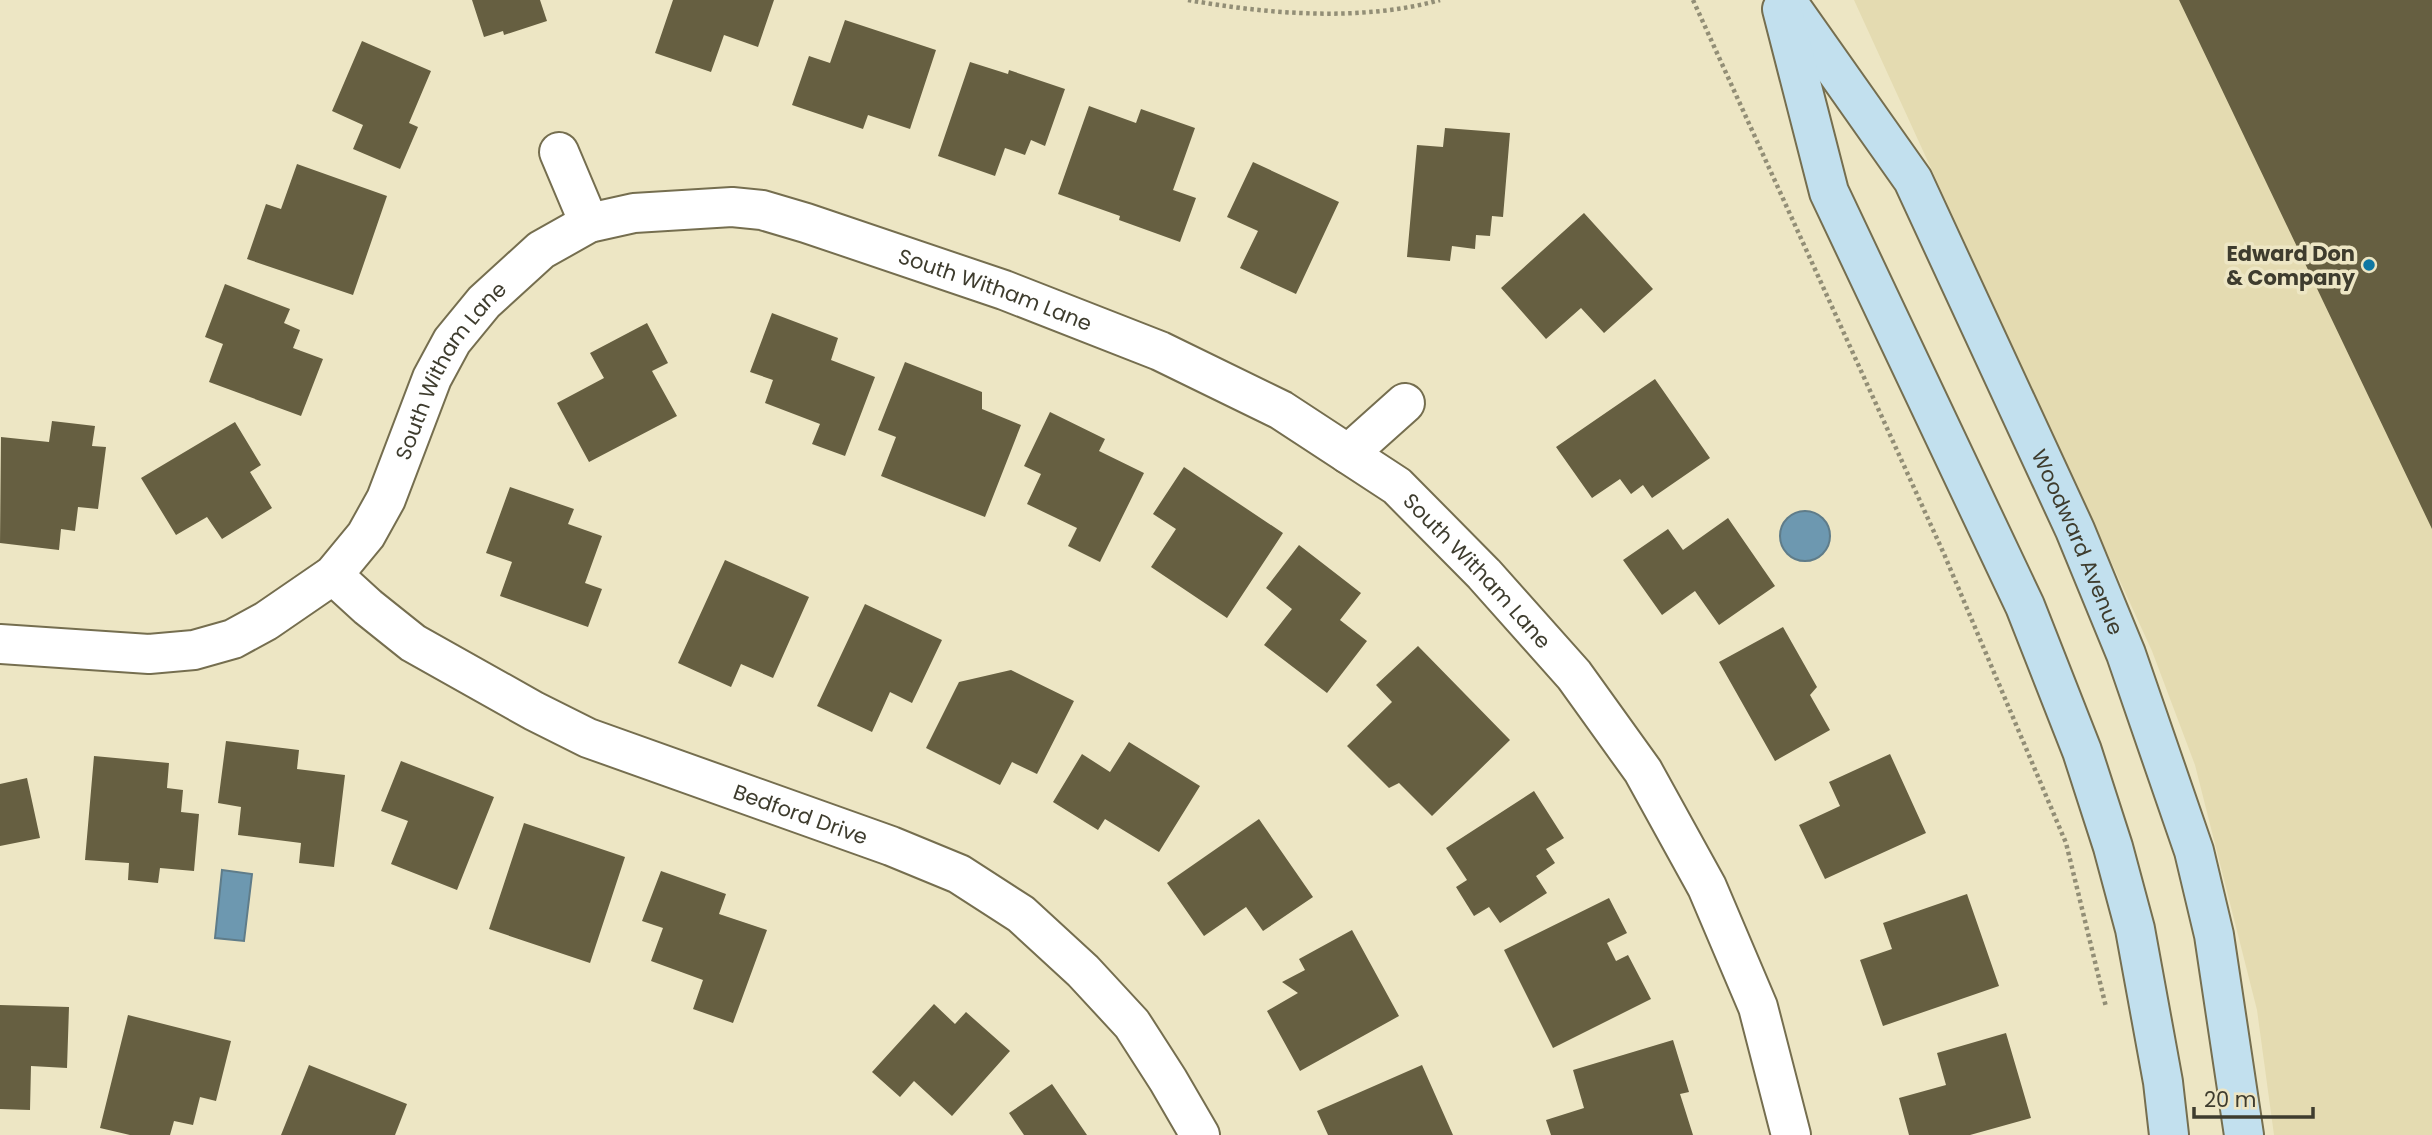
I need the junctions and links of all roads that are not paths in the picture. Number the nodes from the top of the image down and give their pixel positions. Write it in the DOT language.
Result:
graph roads {
  1 [pos="1779,0"];
  2 [pos="1786,0"];
  3 [pos="559,152"];
  4 [pos="589,223"];
  5 [pos="1405,403"];
  6 [pos="1348,454"];
  7 [pos="333,575"];
  8 [pos="0,645"];
  9 [pos="1199,1135"];
  10 [pos="1791,1135"];
  11 [pos="2169,1135"];
  12 [pos="2244,1135"];
  1 -- 11 [label="street"];
  2 -- 12 [label="street, Woodward Avenue"];
  3 -- 4 [label="street"];
  4 -- 6 [label="street, South Witham Lane"];
  4 -- 7 [label="street, South Witham Lane"];
  5 -- 6 [label="street"];
  6 -- 10 [label="street, South Witham Lane"];
  7 -- 8 [label="street, South Witham Lane"];
  7 -- 9 [label="street, Bedford Drive"];
}
